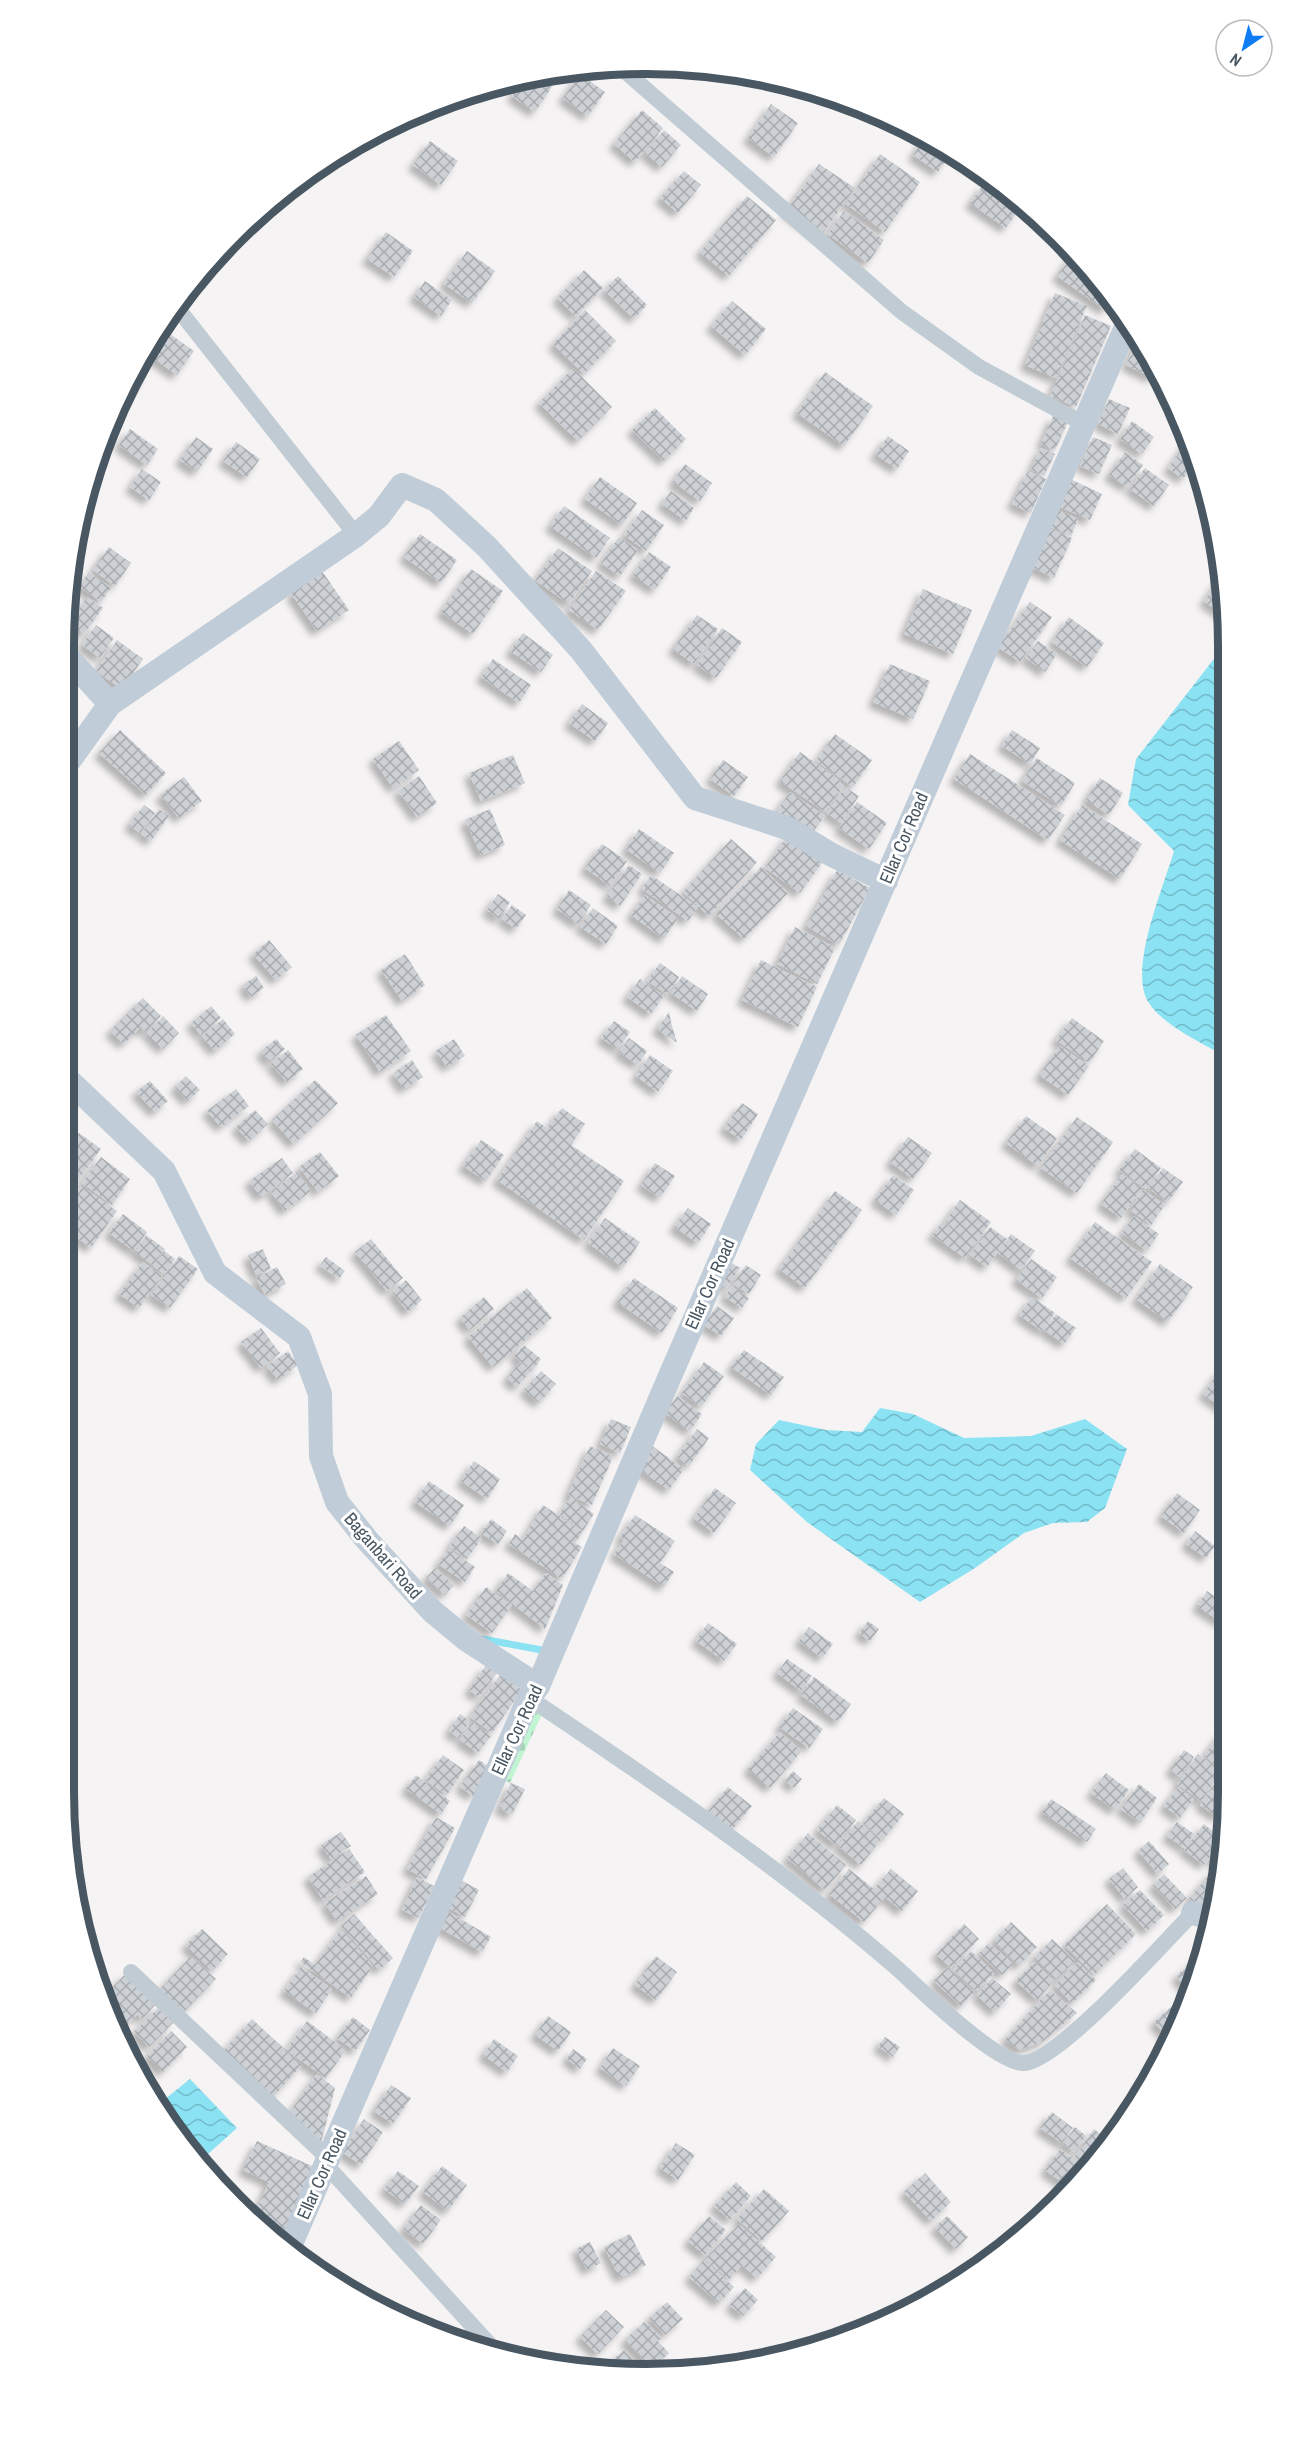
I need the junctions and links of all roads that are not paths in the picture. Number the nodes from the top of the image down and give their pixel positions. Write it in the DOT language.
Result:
graph roads {
  1 [pos="629,74"];
  2 [pos="181,312"];
  3 [pos="1124,331"];
  4 [pos="1084,424"];
  5 [pos="356,535"];
  6 [pos="74,664"];
  7 [pos="110,704"];
  8 [pos="74,754"];
  9 [pos="886,881"];
  10 [pos="74,1086"];
  11 [pos="534,1692"];
  12 [pos="1203,1916"];
  13 [pos="131,1972"];
  14 [pos="327,2162"];
  15 [pos="292,2242"];
  16 [pos="487,2342"];
  1 -- 4 [label="street"];
  2 -- 5 [label="street"];
  3 -- 4 [label="main road, Ellar Cor Road"];
  4 -- 9 [label="main road, Ellar Cor Road"];
  5 -- 7 [label="main road"];
  5 -- 9 [label="main road"];
  6 -- 7 [label="main road"];
  7 -- 8 [label="main road"];
  9 -- 11 [label="main road, Ellar Cor Road"];
  10 -- 11 [label="main road, Baganbari Road"];
  11 -- 12 [label="street"];
  11 -- 14 [label="main road, Ellar Cor Road"];
  13 -- 14 [label="street"];
  14 -- 15 [label="main road, Ellar Cor Road"];
  14 -- 16 [label="street"];
}
